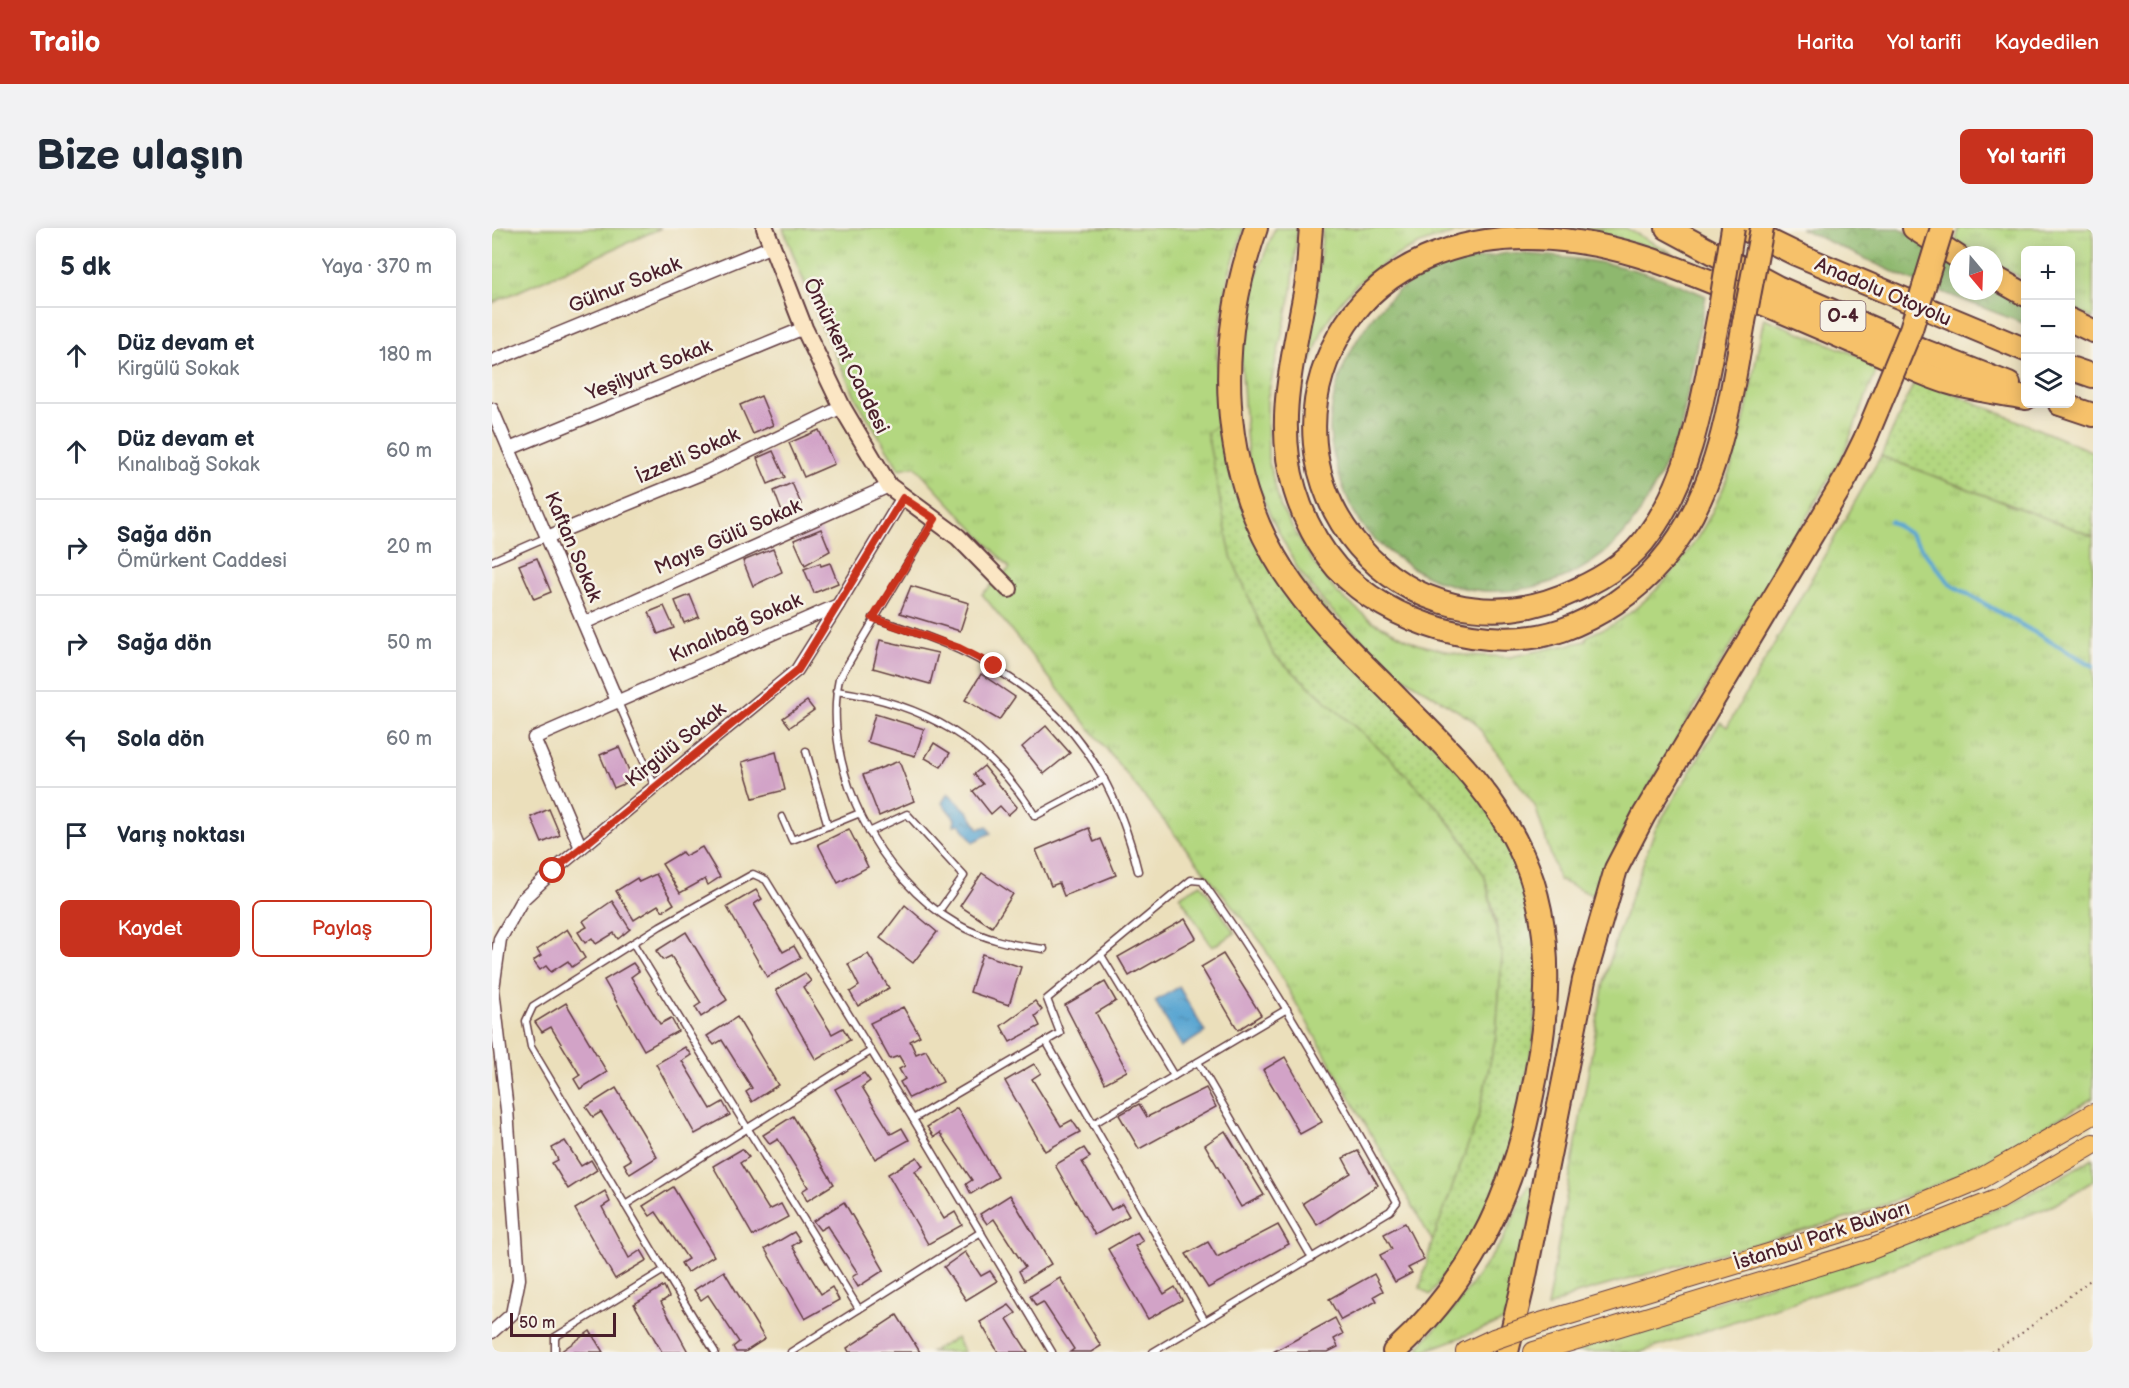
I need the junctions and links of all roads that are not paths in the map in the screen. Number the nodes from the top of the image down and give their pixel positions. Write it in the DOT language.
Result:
graph roads {
  1 [pos="765,228"];
  2 [pos="1256,228"];
  3 [pos="1311,228"];
  4 [pos="1666,228"];
  5 [pos="1733,228"];
  6 [pos="1743,228"];
  7 [pos="1762,228"];
  8 [pos="1914,228"];
  9 [pos="1941,228"];
  10 [pos="772,246"];
  11 [pos="1949,251"];
  12 [pos="2003,282"];
  13 [pos="1723,287"];
  14 [pos="1723,287"];
  15 [pos="1723,287"];
  16 [pos="1723,287"];
  17 [pos="2021,292"];
  18 [pos="2075,322"];
  19 [pos="804,328"];
  20 [pos="2093,331"];
  21 [pos="2021,348"];
  22 [pos="492,361"];
  23 [pos="2075,370"];
  24 [pos="2093,376"];
  25 [pos="2021,388"];
  26 [pos="2021,397"];
  27 [pos="842,407"];
  28 [pos="2070,408"];
  29 [pos="492,409"];
  30 [pos="2093,415"];
  31 [pos="509,448"];
  32 [pos="889,486"];
  33 [pos="903,498"];
  34 [pos="935,519"];
  35 [pos="547,537"];
  36 [pos="492,561"];
  37 [pos="1009,589"];
  38 [pos="838,605"];
  39 [pos="873,618"];
  40 [pos="584,623"];
  41 [pos="837,691"];
  42 [pos="617,701"];
  43 [pos="806,751"];
  44 [pos="1104,779"];
  45 [pos="655,787"];
  46 [pos="860,813"];
  47 [pos="782,817"];
  48 [pos="828,826"];
  49 [pos="869,832"];
  50 [pos="580,848"];
  51 [pos="1138,871"];
  52 [pos="939,911"];
  53 [pos="633,943"];
  54 [pos="1044,949"];
  55 [pos="1101,955"];
  56 [pos="1287,1009"];
  57 [pos="1046,1041"];
  58 [pos="871,1051"];
  59 [pos="1198,1062"];
  60 [pos="1174,1076"];
  61 [pos="2093,1114"];
  62 [pos="913,1119"];
  63 [pos="1093,1124"];
  64 [pos="748,1128"];
  65 [pos="2093,1144"];
  66 [pos="625,1205"];
  67 [pos="981,1232"];
  68 [pos="1312,1258"];
  69 [pos="664,1270"];
  70 [pos="859,1309"];
  71 [pos="1204,1321"];
  72 [pos="492,1332"];
  73 [pos="1500,1346"];
  74 [pos="1538,1350"];
  75 [pos="555,1352"];
  76 [pos="715,1352"];
  77 [pos="790,1352"];
  78 [pos="1052,1352"];
  79 [pos="1153,1352"];
  80 [pos="1394,1352"];
  81 [pos="1466,1352"];
  1 -- 10 [label="street, Ömürkent Caddesi"];
  2 -- 80 [label="highway"];
  3 -- 7 [label="highway, bridge"];
  4 -- 25 [label="highway, Anadolu Otoyolu / O-4"];
  5 -- 13 [label="highway, bridge"];
  6 -- 21 [label="highway, Anadolu Otoyolu / O-4"];
  8 -- 11 [label="highway"];
  9 -- 73 [label="highway, bridge"];
  10 -- 19 [label="street, Ömürkent Caddesi"];
  10 -- 22 [label="street, Gülnur Sokak"];
  12 -- 17 [label="highway"];
  14 -- 15 [label="highway, bridge"];
  16 -- 26 [label="highway, bridge"];
  18 -- 20 [label="highway"];
  19 -- 27 [label="street, Ömürkent Caddesi"];
  19 -- 31 [label="street, Yeşilyurt Sokak"];
  23 -- 24 [label="highway"];
  27 -- 32 [label="street, Ömürkent Caddesi"];
  27 -- 35 [label="street, İzzetli Sokak"];
  28 -- 30 [label="highway"];
  29 -- 31 [label="street, Kaftan Sokak"];
  31 -- 35 [label="street, Kaftan Sokak"];
  32 -- 33 [label="street, Ömürkent Caddesi"];
  32 -- 40 [label="street, Mayıs Gülü Sokak"];
  33 -- 34 [label="street, Ömürkent Caddesi"];
  33 -- 38 [label="street"];
  34 -- 37 [label="street, Ömürkent Caddesi"];
  34 -- 39 [label="lane"];
  35 -- 36 [label="lane"];
  35 -- 40 [label="street, Kaftan Sokak"];
  38 -- 42 [label="street, Kınalıbağ Sokak"];
  38 -- 45 [label="street, Kirgülü Sokak"];
  39 -- 41 [label="lane"];
  39 -- 44 [label="lane"];
  40 -- 42 [label="street, Kaftan Sokak"];
  41 -- 44 [label="lane"];
  41 -- 46 [label="lane"];
  42 -- 45 [label="lane"];
  42 -- 50 [label="street, Kınalıbağ Sokak"];
  43 -- 48 [label="lane"];
  44 -- 51 [label="lane"];
  45 -- 50 [label="street, Kirgülü Sokak"];
  46 -- 48 [label="lane"];
  46 -- 49 [label="lane"];
  47 -- 48 [label="lane"];
  49 -- 52 [label="lane"];
  49 -- 52 [label="lane"];
  50 -- 72 [label="street, Kirgülü Sokak"];
  52 -- 54 [label="lane"];
  53 -- 58 [label="lane"];
  53 -- 64 [label="lane"];
  53 -- 66 [label="lane"];
  55 -- 56 [label="lane"];
  55 -- 57 [label="lane"];
  55 -- 60 [label="lane"];
  56 -- 59 [label="lane"];
  56 -- 68 [label="lane"];
  57 -- 62 [label="lane"];
  57 -- 63 [label="lane"];
  58 -- 62 [label="lane"];
  58 -- 64 [label="lane"];
  59 -- 60 [label="lane"];
  59 -- 68 [label="lane"];
  60 -- 63 [label="lane"];
  61 -- 73 [label="main road, İstanbul Park Bulvarı, bridge"];
  62 -- 67 [label="lane"];
  63 -- 71 [label="lane"];
  64 -- 66 [label="lane"];
  64 -- 70 [label="lane"];
  65 -- 74 [label="main road, İstanbul Park Bulvarı"];
  66 -- 69 [label="lane"];
  67 -- 70 [label="lane"];
  67 -- 78 [label="lane"];
  68 -- 71 [label="lane"];
  69 -- 75 [label="lane"];
  69 -- 76 [label="lane"];
  70 -- 77 [label="lane"];
  71 -- 79 [label="lane"];
  73 -- 81 [label="main road, İstanbul Park Bulvarı"];
}
